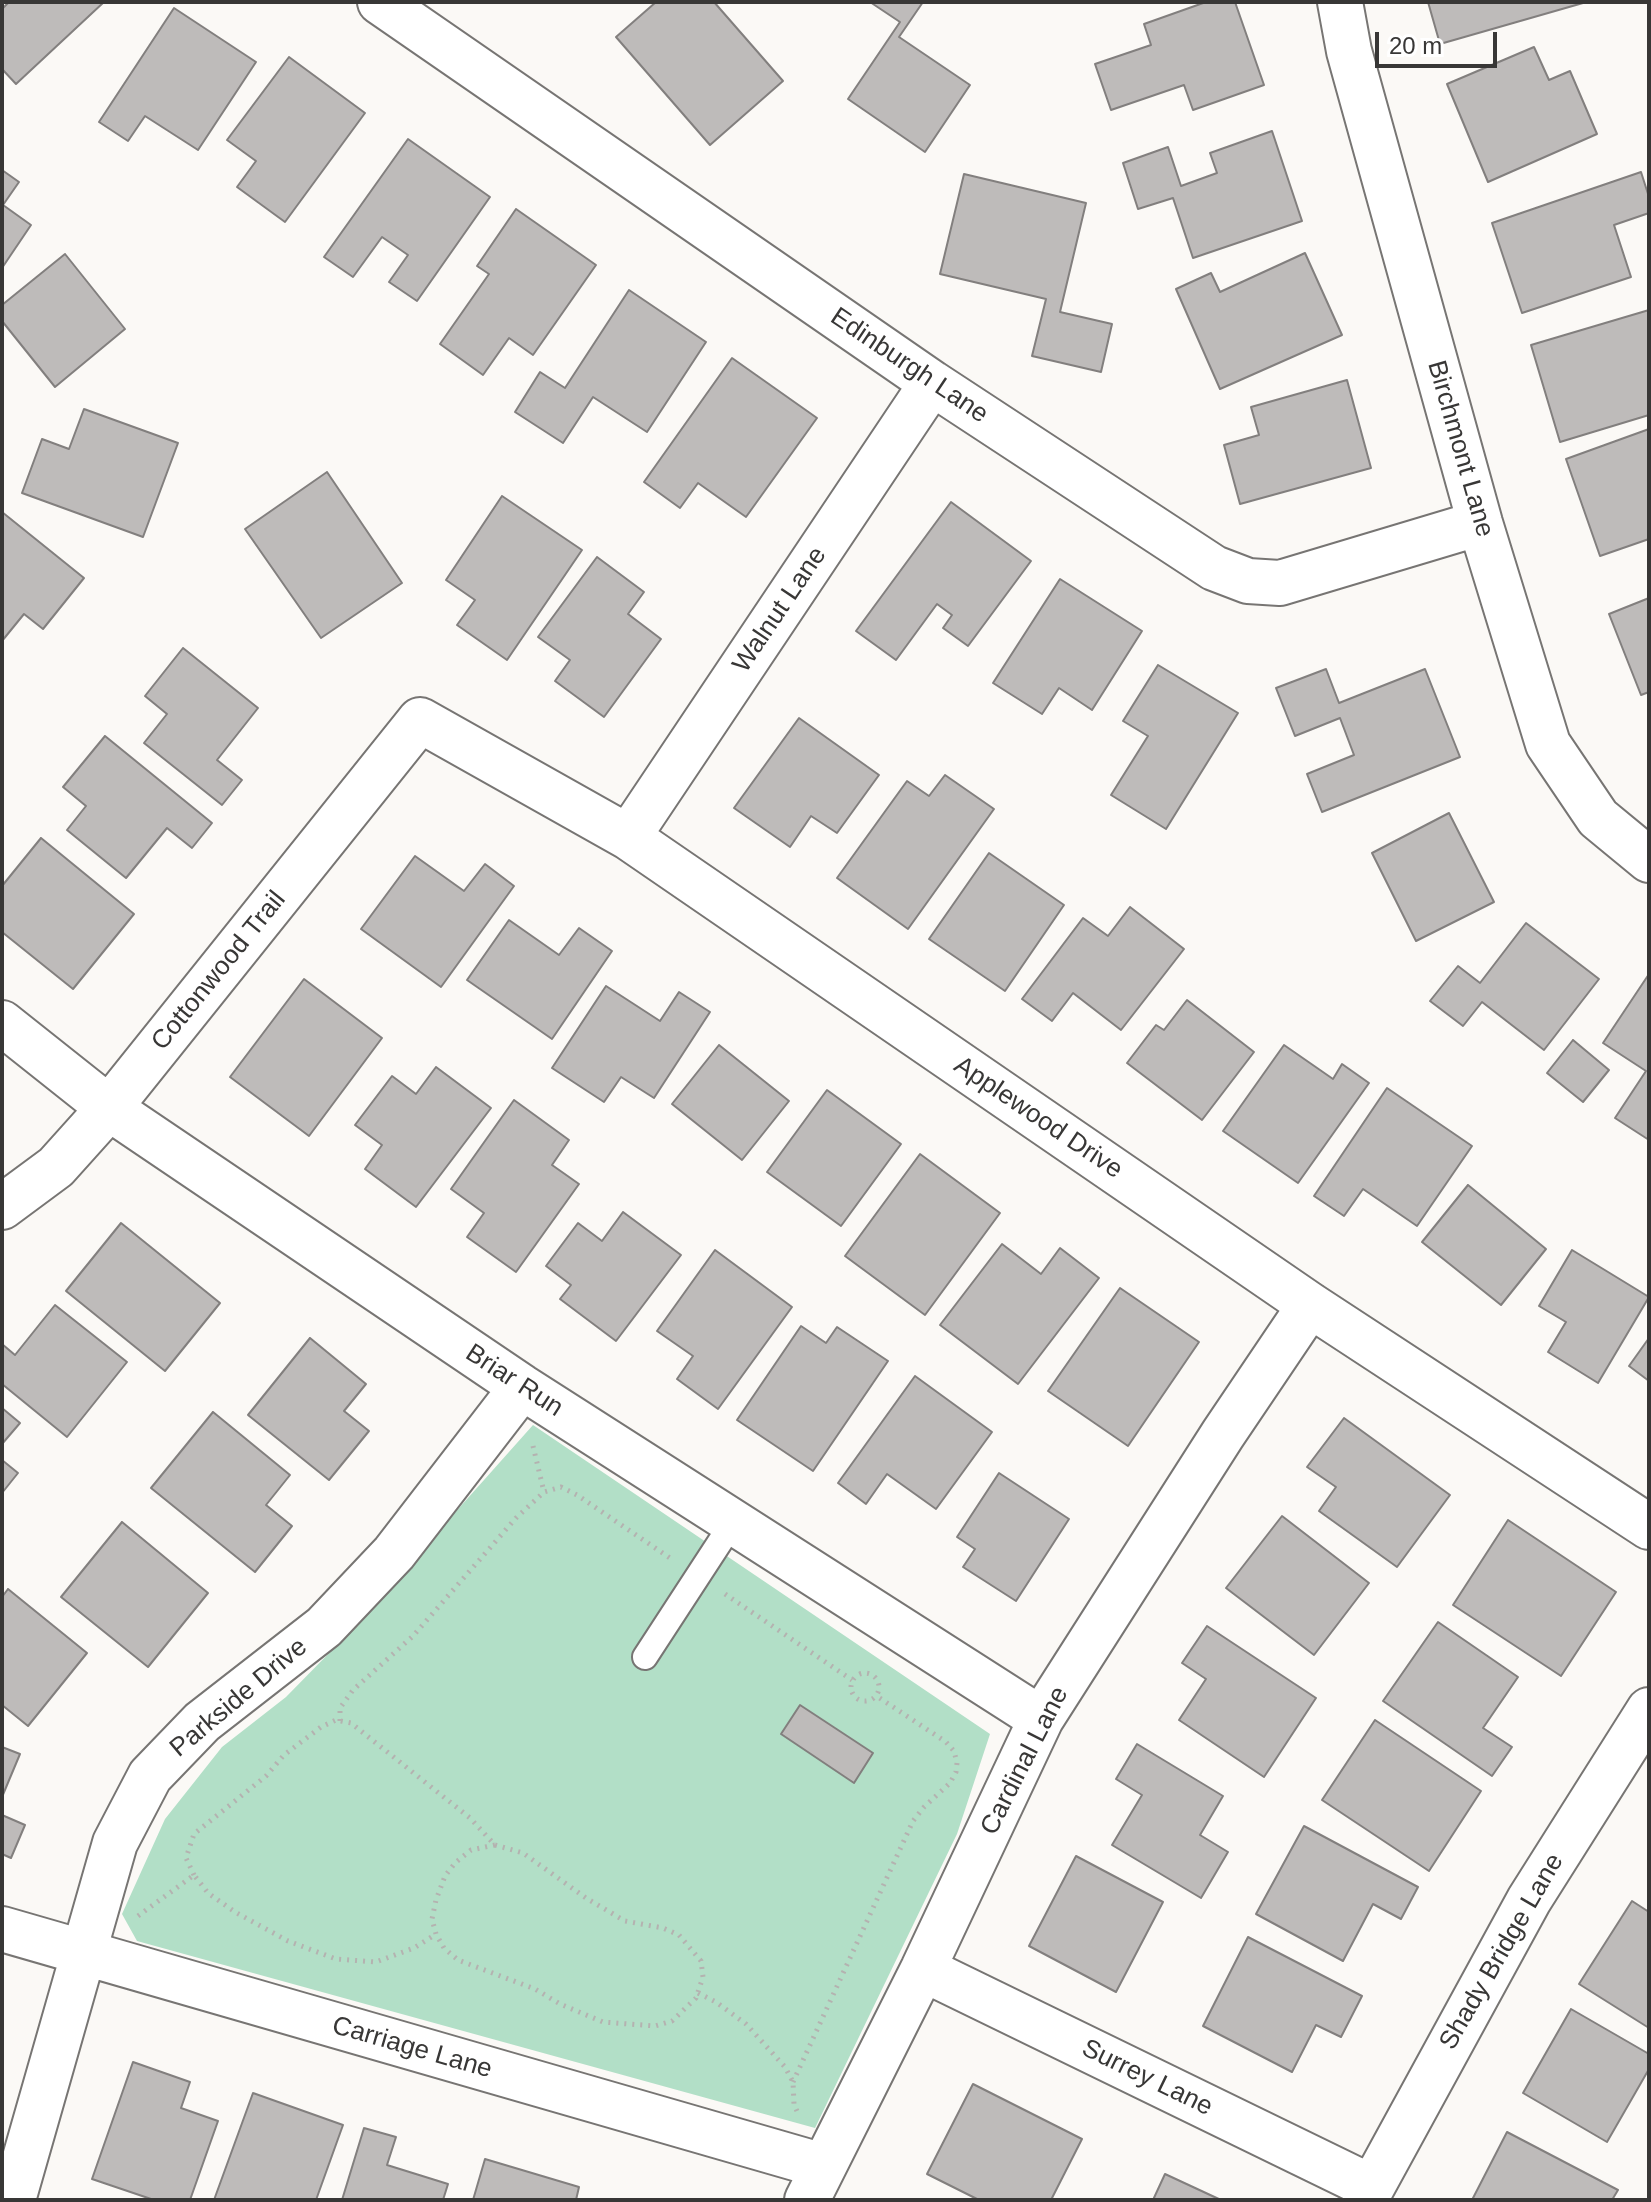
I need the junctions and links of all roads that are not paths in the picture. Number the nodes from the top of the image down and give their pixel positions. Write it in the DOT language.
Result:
graph roads {
  1 [pos="380,2"];
  2 [pos="1340,2"];
  3 [pos="932,383"];
  4 [pos="1480,523"];
  5 [pos="420,720"];
  6 [pos="628,837"];
  7 [pos="1649,860"];
  8 [pos="2,1023"];
  9 [pos="109,1108"];
  10 [pos="2,1207"];
  11 [pos="1310,1305"];
  12 [pos="522,1387"];
  13 [pos="733,1522"];
  14 [pos="1649,1527"];
  15 [pos="645,1657"];
  16 [pos="1649,1710"];
  17 [pos="1041,1719"];
  18 [pos="2,1929"];
  19 [pos="84,1954"];
  20 [pos="923,1969"];
  21 [pos="815,2183"];
  22 [pos="1368,2193"];
  23 [pos="13,2200"];
  1 -- 3 [label="street, Edinburgh Lane"];
  2 -- 4 [label="street, Birchmont Lane"];
  3 -- 4 [label="street, Edinburgh Lane"];
  3 -- 6 [label="street, Walnut Lane"];
  4 -- 7 [label="street, Birchmont Lane"];
  5 -- 6 [label="street, Applewood Drive"];
  5 -- 9 [label="street, Cottonwood Trail"];
  6 -- 11 [label="street, Applewood Drive"];
  8 -- 9 [label="street, Briar Run"];
  9 -- 10 [label="street, Cottonwood Trail"];
  9 -- 12 [label="street, Briar Run"];
  11 -- 14 [label="street, Applewood Drive"];
  11 -- 17 [label="street, Cardinal Lane"];
  12 -- 13 [label="street, Briar Run"];
  12 -- 19 [label="street, Parkside Drive"];
  13 -- 15 [label="lane"];
  13 -- 17 [label="street, Briar Run"];
  16 -- 22 [label="street, Shady Bridge Lane"];
  17 -- 20 [label="street, Cardinal Lane"];
  18 -- 19 [label="street, Carriage Lane"];
  19 -- 21 [label="street, Carriage Lane"];
  19 -- 23 [label="street, Parkside Drive"];
  20 -- 21 [label="street, Cardinal Lane"];
  20 -- 22 [label="street, Surrey Lane"];
}
